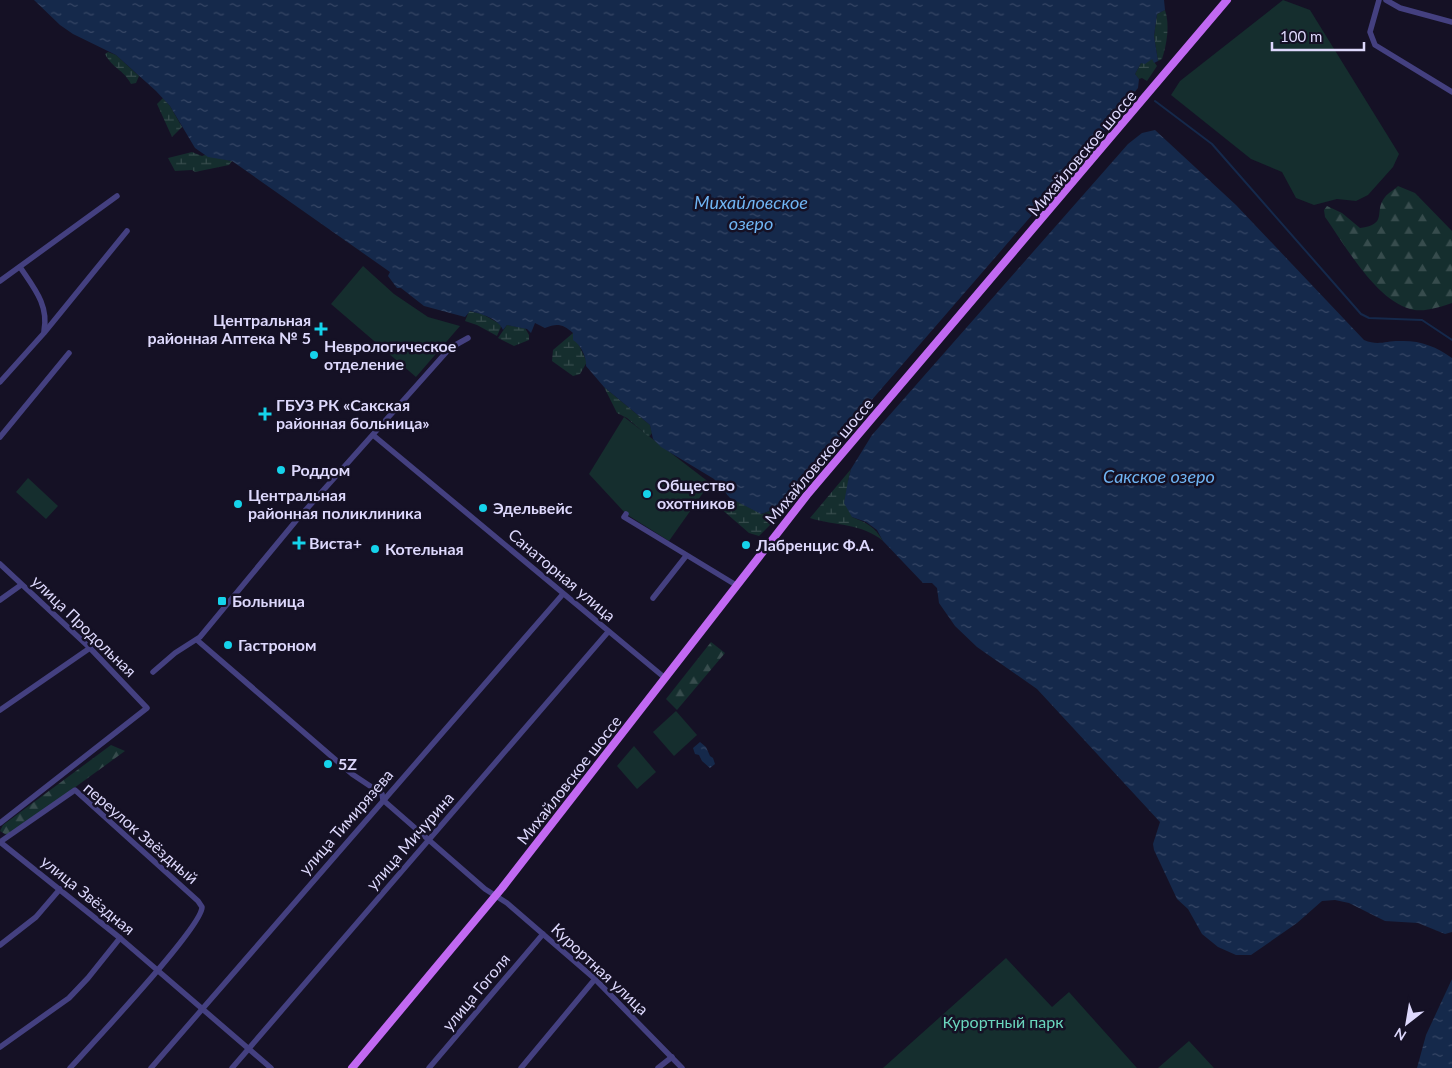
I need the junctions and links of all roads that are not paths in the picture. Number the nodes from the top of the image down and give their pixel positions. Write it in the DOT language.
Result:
graph roads {
  1 [pos="1227,0"];
  2 [pos="1379,0"];
  3 [pos="1386,0"];
  4 [pos="1452,22"];
  5 [pos="1452,92"];
  6 [pos="117,196"];
  7 [pos="127,231"];
  8 [pos="20,267"];
  9 [pos="0,281"];
  10 [pos="44,333"];
  11 [pos="468,338"];
  12 [pos="69,353"];
  13 [pos="0,382"];
  14 [pos="373,435"];
  15 [pos="0,437"];
  16 [pos="626,514"];
  17 [pos="686,556"];
  18 [pos="0,564"];
  19 [pos="21,585"];
  20 [pos="736,585"];
  21 [pos="563,594"];
  22 [pos="653,598"];
  23 [pos="0,600"];
  24 [pos="608,632"];
  25 [pos="196,641"];
  26 [pos="90,648"];
  27 [pos="153,672"];
  28 [pos="665,678"];
  29 [pos="0,710"];
  30 [pos="383,800"];
  31 [pos="0,823"];
  32 [pos="430,840"];
  33 [pos="0,842"];
  34 [pos="60,889"];
  35 [pos="495,896"];
  36 [pos="543,934"];
  37 [pos="120,938"];
  38 [pos="0,945"];
  39 [pos="158,970"];
  40 [pos="595,979"];
  41 [pos="202,1009"];
  42 [pos="0,1047"];
  43 [pos="249,1049"];
  44 [pos="672,1057"];
  45 [pos="70,1068"];
  46 [pos="151,1068"];
  47 [pos="232,1068"];
  48 [pos="271,1068"];
  49 [pos="352,1068"];
  50 [pos="429,1068"];
  51 [pos="521,1068"];
  52 [pos="658,1068"];
  53 [pos="682,1068"];
  1 -- 20 [label="main road, Михайловское шоссе"];
  2 -- 5 [label="street"];
  3 -- 4 [label="street"];
  6 -- 8 [label="street"];
  7 -- 10 [label="street"];
  8 -- 9 [label="street"];
  8 -- 10 [label="street"];
  10 -- 13 [label="street"];
  11 -- 14 [label="street"];
  12 -- 15 [label="street"];
  14 -- 21 [label="street, Санаторная улица"];
  14 -- 25 [label="street"];
  16 -- 17 [label="street"];
  17 -- 20 [label="street"];
  17 -- 22 [label="street"];
  18 -- 19 [label="street, улица Продольная"];
  19 -- 23 [label="street"];
  19 -- 26 [label="street, улица Продольная"];
  20 -- 28 [label="main road, Михайловское шоссе"];
  21 -- 24 [label="street, Санаторная улица"];
  21 -- 30 [label="street, улица Тимирязева"];
  24 -- 28 [label="street, Санаторная улица"];
  24 -- 32 [label="street, улица Мичурина"];
  25 -- 27 [label="street"];
  25 -- 30 [label="street, Курортная улица"];
  26 -- 29 [label="street"];
  26 -- 31 [label="street, улица Продольная"];
  28 -- 35 [label="main road, Михайловское шоссе"];
  30 -- 32 [label="street, Курортная улица"];
  30 -- 41 [label="street, улица Тимирязева"];
  32 -- 35 [label="street, Курортная улица"];
  32 -- 43 [label="street, улица Мичурина"];
  33 -- 34 [label="street, улица Звёздная"];
  33 -- 39 [label="street, переулок Звёздный"];
  34 -- 37 [label="street, улица Звёздная"];
  34 -- 38 [label="street"];
  35 -- 36 [label="street, Курортная улица"];
  35 -- 49 [label="main road, Михайловское шоссе"];
  36 -- 40 [label="street, Курортная улица"];
  36 -- 50 [label="street, улица Гоголя"];
  37 -- 39 [label="street, улица Звёздная"];
  37 -- 42 [label="street"];
  39 -- 41 [label="street, улица Звёздная"];
  39 -- 45 [label="street"];
  40 -- 44 [label="street, Курортная улица"];
  40 -- 51 [label="street"];
  41 -- 43 [label="street, улица Звёздная"];
  41 -- 46 [label="street, улица Тимирязева"];
  43 -- 47 [label="street, улица Мичурина"];
  43 -- 48 [label="street, улица Звёздная"];
  44 -- 52 [label="street"];
  44 -- 53 [label="street, Курортная улица"];
}
